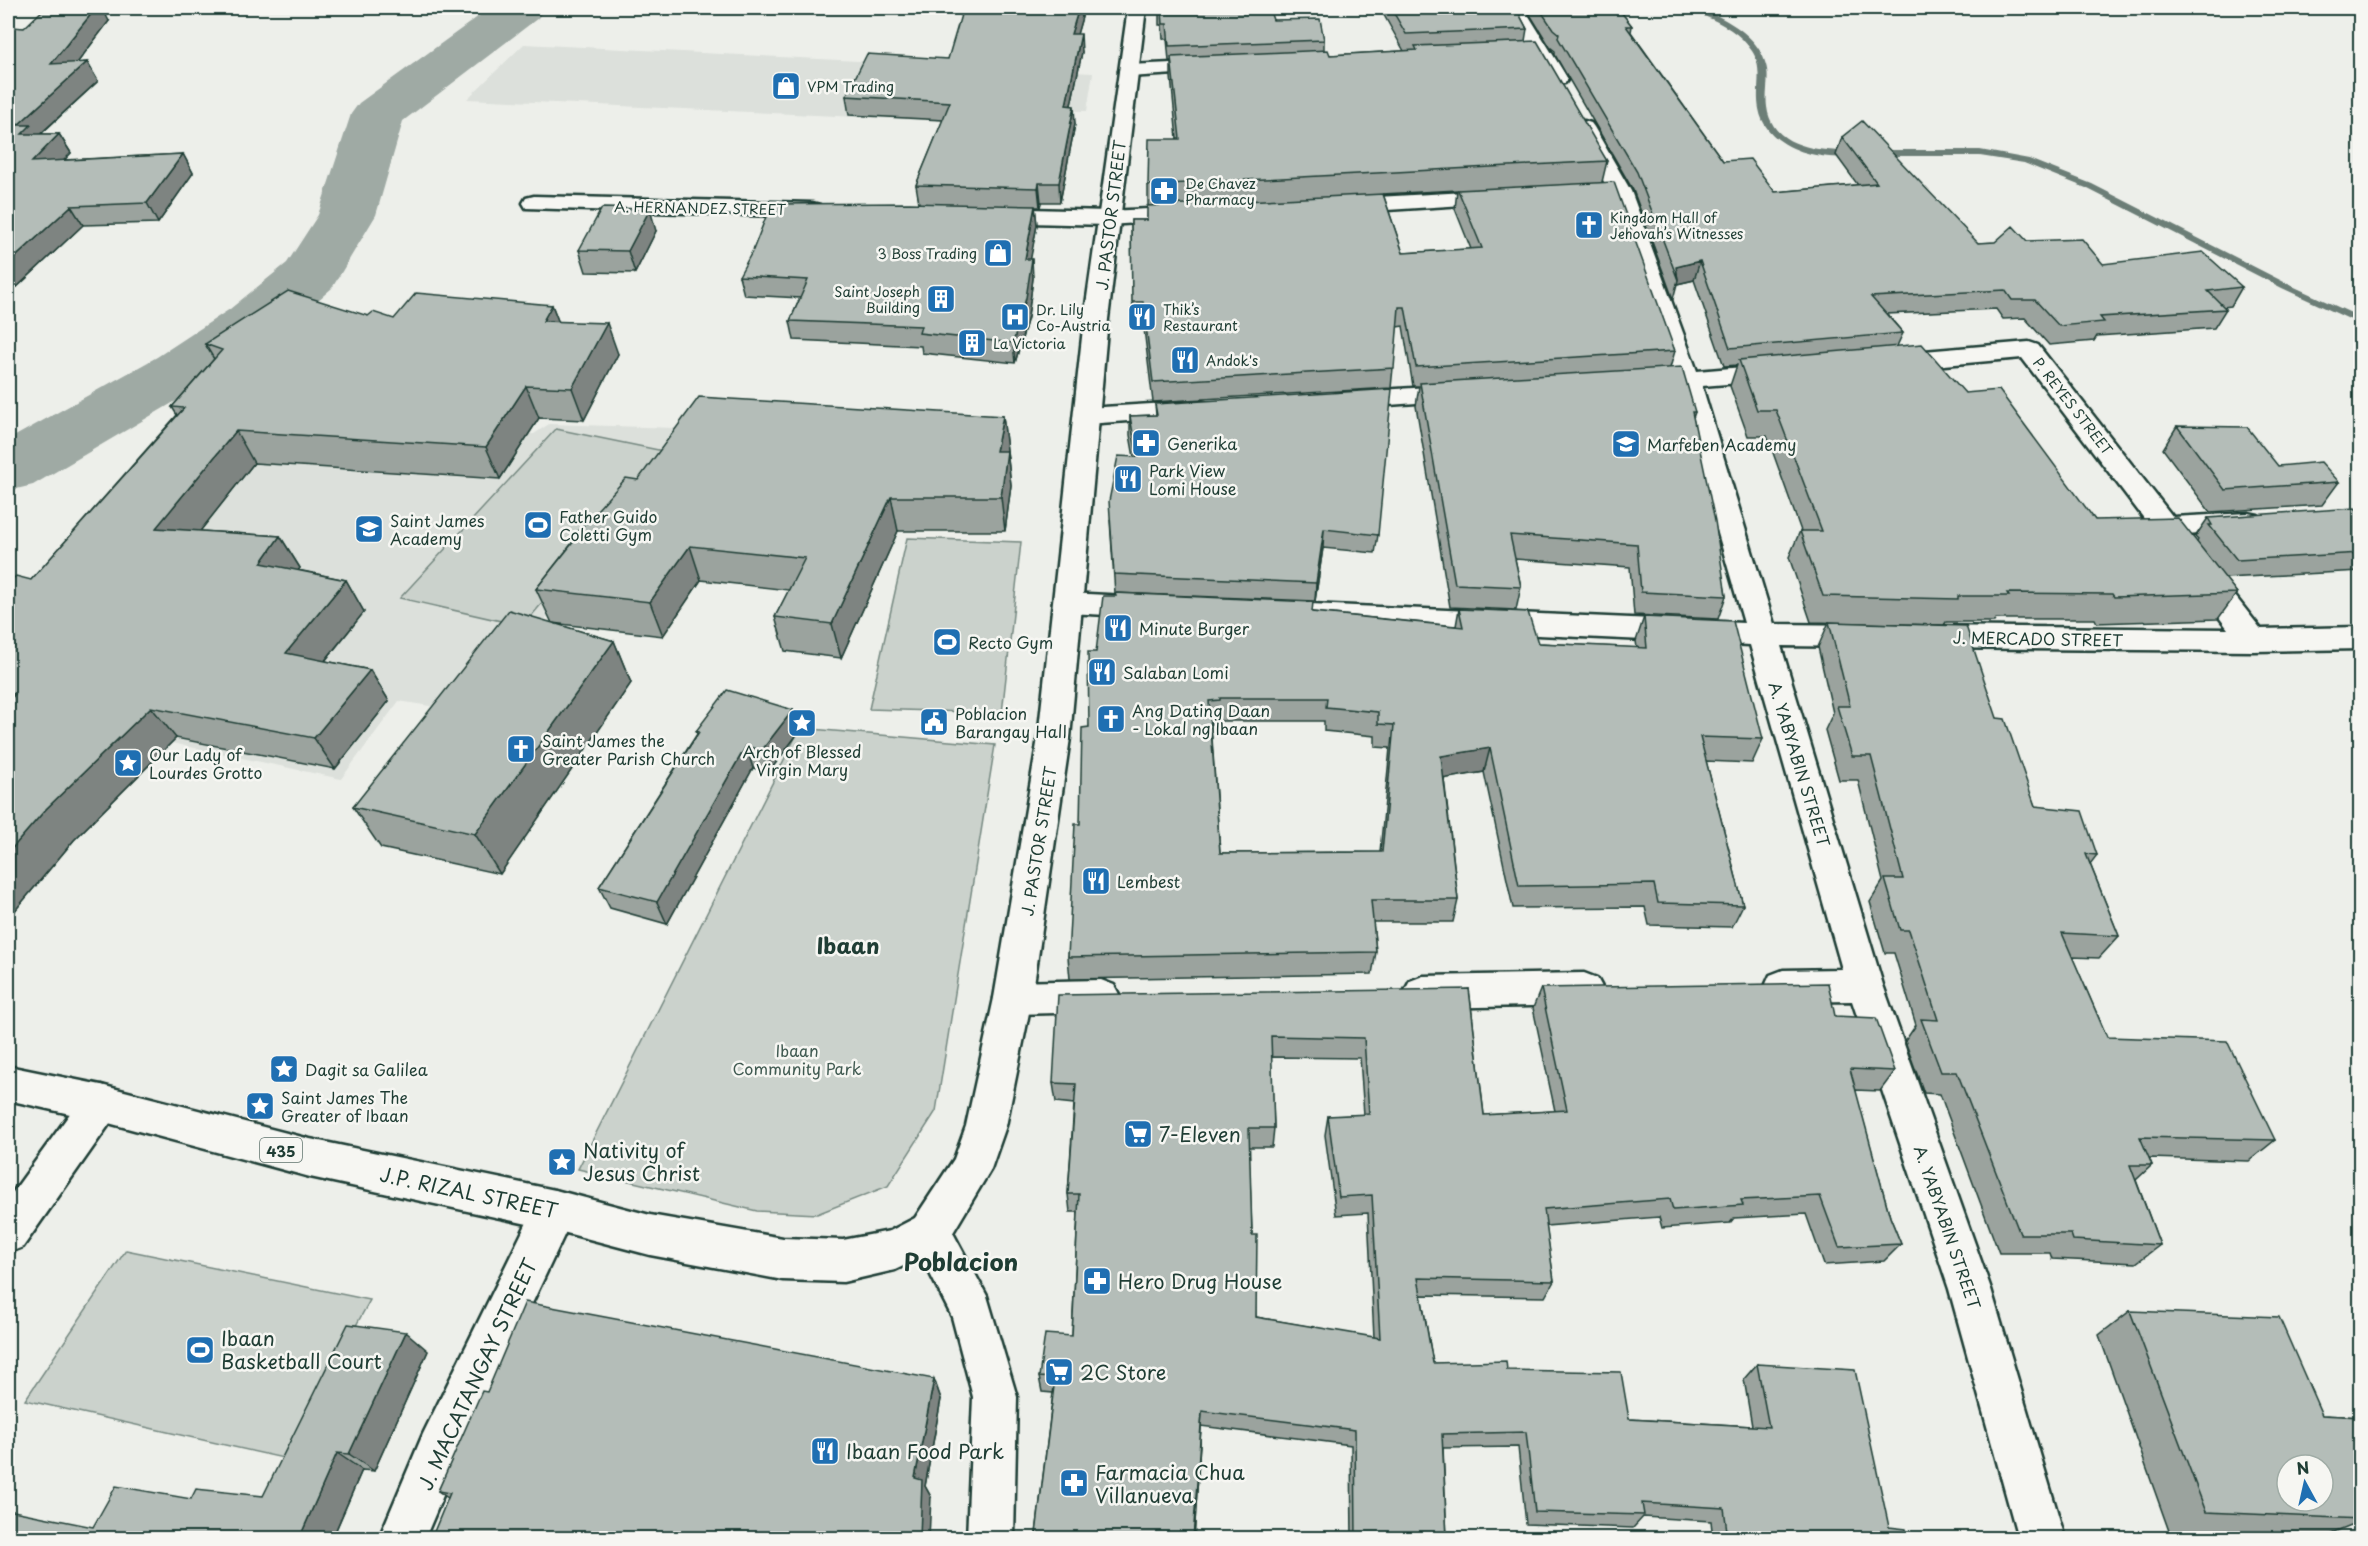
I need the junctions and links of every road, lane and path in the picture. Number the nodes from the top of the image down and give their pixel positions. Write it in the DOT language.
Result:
graph roads {
  1 [pos="1137,8"];
  2 [pos="1515,8"];
  3 [pos="1235,66"];
  4 [pos="1129,71"];
  5 [pos="1525,196"];
  6 [pos="534,203"];
  7 [pos="1323,207"];
  8 [pos="833,211"];
  9 [pos="1216,212"];
  10 [pos="965,214"];
  11 [pos="1108,218"];
  12 [pos="1864,364"];
  13 [pos="1805,369"];
  14 [pos="1687,380"];
  15 [pos="1640,383"];
  16 [pos="1487,392"];
  17 [pos="1322,402"];
  18 [pos="1228,408"];
  19 [pos="1087,416"];
  20 [pos="2270,520"];
  21 [pos="2168,527"];
  22 [pos="1068,603"];
  23 [pos="1176,608"];
  24 [pos="1283,613"];
  25 [pos="1762,635"];
  26 [pos="2361,638"];
  27 [pos="2253,640"];
  28 [pos="1865,985"];
  29 [pos="1747,987"];
  30 [pos="1617,988"];
  31 [pos="1392,992"];
  32 [pos="1131,996"];
  33 [pos="1013,998"];
  34 [pos="8,1083"];
  35 [pos="102,1103"];
  36 [pos="555,1210"];
  37 [pos="930,1232"];
  38 [pos="8,1233"];
  39 [pos="402,1539"];
  40 [pos="991,1539"];
  41 [pos="2042,1539"];
  1 -- 4 [label="street, J. PASTOR STREET / 435"];
  2 -- 14 [label="street, A. YABYABIN STREET"];
  3 -- 4 [label="street"];
  4 -- 11 [label="street, J. PASTOR STREET / 435"];
  5 -- 7 [label="street"];
  6 -- 8 [label="street, A. HERNANDEZ STREET"];
  9 -- 11 [label="street"];
  10 -- 11 [label="street"];
  11 -- 19 [label="street, J. PASTOR STREET / 435"];
  12 -- 21 [label="street, P. REYES STREET"];
  13 -- 14 [label="street"];
  14 -- 15 [label="street"];
  14 -- 25 [label="street, A. YABYABIN STREET"];
  16 -- 17 [label="street"];
  18 -- 19 [label="street"];
  19 -- 22 [label="street, J. PASTOR STREET / 435"];
  20 -- 21 [label="street"];
  21 -- 27 [label="street, P. REYES STREET"];
  22 -- 23 [label="street"];
  22 -- 33 [label="street, J. PASTOR STREET / 435"];
  24 -- 25 [label="street, J. MERCADO STREET"];
  25 -- 27 [label="street, J. MERCADO STREET"];
  25 -- 28 [label="street, A. YABYABIN STREET"];
  26 -- 27 [label="street, J. MERCADO STREET"];
  28 -- 29 [label="street"];
  28 -- 41 [label="street, A. YABYABIN STREET"];
  30 -- 31 [label="street"];
  32 -- 33 [label="street"];
  33 -- 37 [label="street, J. PASTOR STREET / 435"];
  34 -- 35 [label="street, J.P. RIZAL STREET / 435"];
  35 -- 36 [label="street, J.P. RIZAL STREET / 435"];
  35 -- 38 [label="street"];
  36 -- 37 [label="street, J.P. RIZAL STREET / 435"];
  36 -- 39 [label="street, J. MACATANGAY STREET"];
  37 -- 40 [label="street"];
}
